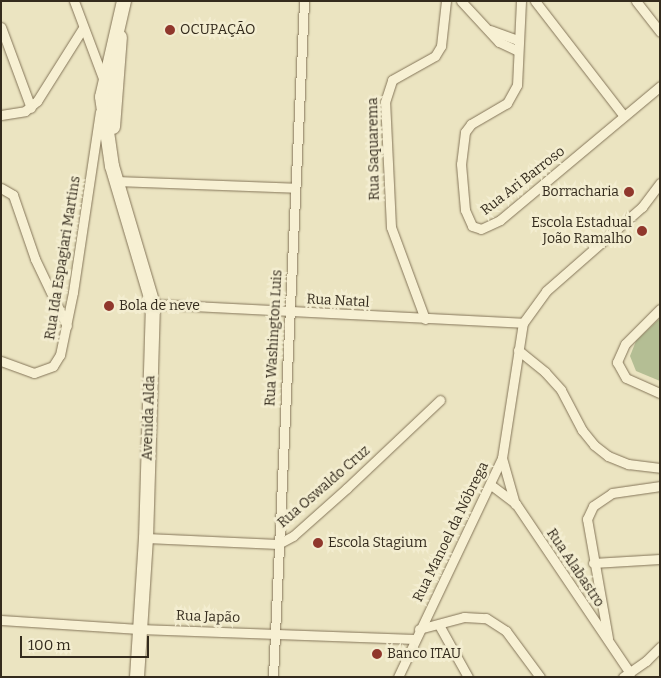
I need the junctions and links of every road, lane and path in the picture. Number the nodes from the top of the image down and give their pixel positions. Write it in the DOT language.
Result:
graph roads {
  1 [pos="74,1"];
  2 [pos="124,1"];
  3 [pos="304,1"];
  4 [pos="446,1"];
  5 [pos="461,1"];
  6 [pos="522,1"];
  7 [pos="535,1"];
  8 [pos="636,1"];
  9 [pos="120,16"];
  10 [pos="1,27"];
  11 [pos="83,28"];
  12 [pos="487,29"];
  13 [pos="660,32"];
  14 [pos="518,40"];
  15 [pos="518,51"];
  16 [pos="104,81"];
  17 [pos="660,86"];
  18 [pos="102,97"];
  19 [pos="31,108"];
  20 [pos="113,110"];
  21 [pos="1,115"];
  22 [pos="624,116"];
  23 [pos="112,166"];
  24 [pos="116,181"];
  25 [pos="660,183"];
  26 [pos="1,188"];
  27 [pos="295,188"];
  28 [pos="153,304"];
  29 [pos="660,309"];
  30 [pos="289,312"];
  31 [pos="425,319"];
  32 [pos="523,323"];
  33 [pos="67,326"];
  34 [pos="518,350"];
  35 [pos="1,361"];
  36 [pos="660,393"];
  37 [pos="440,400"];
  38 [pos="502,458"];
  39 [pos="660,468"];
  40 [pos="491,485"];
  41 [pos="660,486"];
  42 [pos="516,504"];
  43 [pos="146,538"];
  44 [pos="278,544"];
  45 [pos="660,560"];
  46 [pos="593,563"];
  47 [pos="1,620"];
  48 [pos="439,625"];
  49 [pos="139,629"];
  50 [pos="420,629"];
  51 [pos="274,633"];
  52 [pos="415,639"];
  53 [pos="609,644"];
  54 [pos="660,647"];
  55 [pos="626,675"];
  56 [pos="541,676"];
  57 [pos="137,677"];
  58 [pos="273,677"];
  59 [pos="398,677"];
  60 [pos="468,677"];
  1 -- 11 [label="street"];
  2 -- 9 [label="main road, Avenida Alda"];
  3 -- 27 [label="street, Rua Washington Luis"];
  4 -- 31 [label="street, Rua Saquarema"];
  5 -- 12 [label="street"];
  6 -- 14 [label="street, Rua Ari Barroso"];
  7 -- 22 [label="street"];
  8 -- 13 [label="street"];
  9 -- 16 [label="main road, Avenida Alda"];
  9 -- 20 [label="main road, Avenida Alda"];
  10 -- 19 [label="street"];
  11 -- 16 [label="street"];
  11 -- 19 [label="street"];
  12 -- 14 [label="street"];
  12 -- 15 [label="street"];
  14 -- 15 [label="street, Rua Ari Barroso"];
  15 -- 22 [label="street, Rua Ari Barroso"];
  16 -- 18 [label="main road, Avenida Alda"];
  16 -- 20 [label="main road"];
  17 -- 22 [label="street, Rua Ari Barroso"];
  18 -- 23 [label="main road, Avenida Alda"];
  18 -- 33 [label="street, Rua Ida Espagiari Martins"];
  19 -- 21 [label="street"];
  20 -- 23 [label="main road, Avenida Alda"];
  23 -- 24 [label="main road, Avenida Alda"];
  24 -- 27 [label="street"];
  24 -- 28 [label="main road, Avenida Alda"];
  25 -- 32 [label="street, Rua Manoel da Nóbrega"];
  26 -- 33 [label="street"];
  27 -- 30 [label="street, Rua Washington Luis"];
  28 -- 30 [label="street, Rua Natal"];
  28 -- 43 [label="main road, Avenida Alda"];
  29 -- 36 [label="street"];
  30 -- 31 [label="street, Rua Natal"];
  30 -- 44 [label="street, Rua Washington Luis"];
  31 -- 32 [label="street, Rua Natal"];
  32 -- 34 [label="street, Rua Manoel da Nóbrega"];
  33 -- 35 [label="street, Rua Ida Espagiari Martins"];
  34 -- 38 [label="street, Rua Manoel da Nóbrega"];
  34 -- 39 [label="street"];
  37 -- 44 [label="street, Rua Oswaldo Cruz"];
  38 -- 40 [label="street, Rua Manoel da Nóbrega"];
  38 -- 42 [label="street"];
  40 -- 42 [label="street, Rua Alabastro"];
  40 -- 50 [label="street, Rua Manoel da Nóbrega"];
  41 -- 46 [label="street"];
  42 -- 53 [label="street, Rua Alabastro"];
  43 -- 44 [label="street, Rua Oswaldo Cruz"];
  43 -- 49 [label="main road, Avenida Alda"];
  44 -- 51 [label="street, Rua Washington Luis"];
  45 -- 46 [label="street"];
  46 -- 53 [label="street"];
  47 -- 49 [label="street, Rua Japão"];
  48 -- 50 [label="street"];
  48 -- 56 [label="street"];
  48 -- 60 [label="street"];
  49 -- 51 [label="street, Rua Japão"];
  49 -- 57 [label="main road, Avenida Alda"];
  50 -- 52 [label="street, Rua Manoel da Nóbrega"];
  51 -- 52 [label="street, Rua Japão"];
  51 -- 58 [label="street, Rua Washington Luis"];
  52 -- 59 [label="street, Rua Manoel da Nóbrega"];
  53 -- 55 [label="street, Rua Alabastro"];
  54 -- 55 [label="street"];
}
